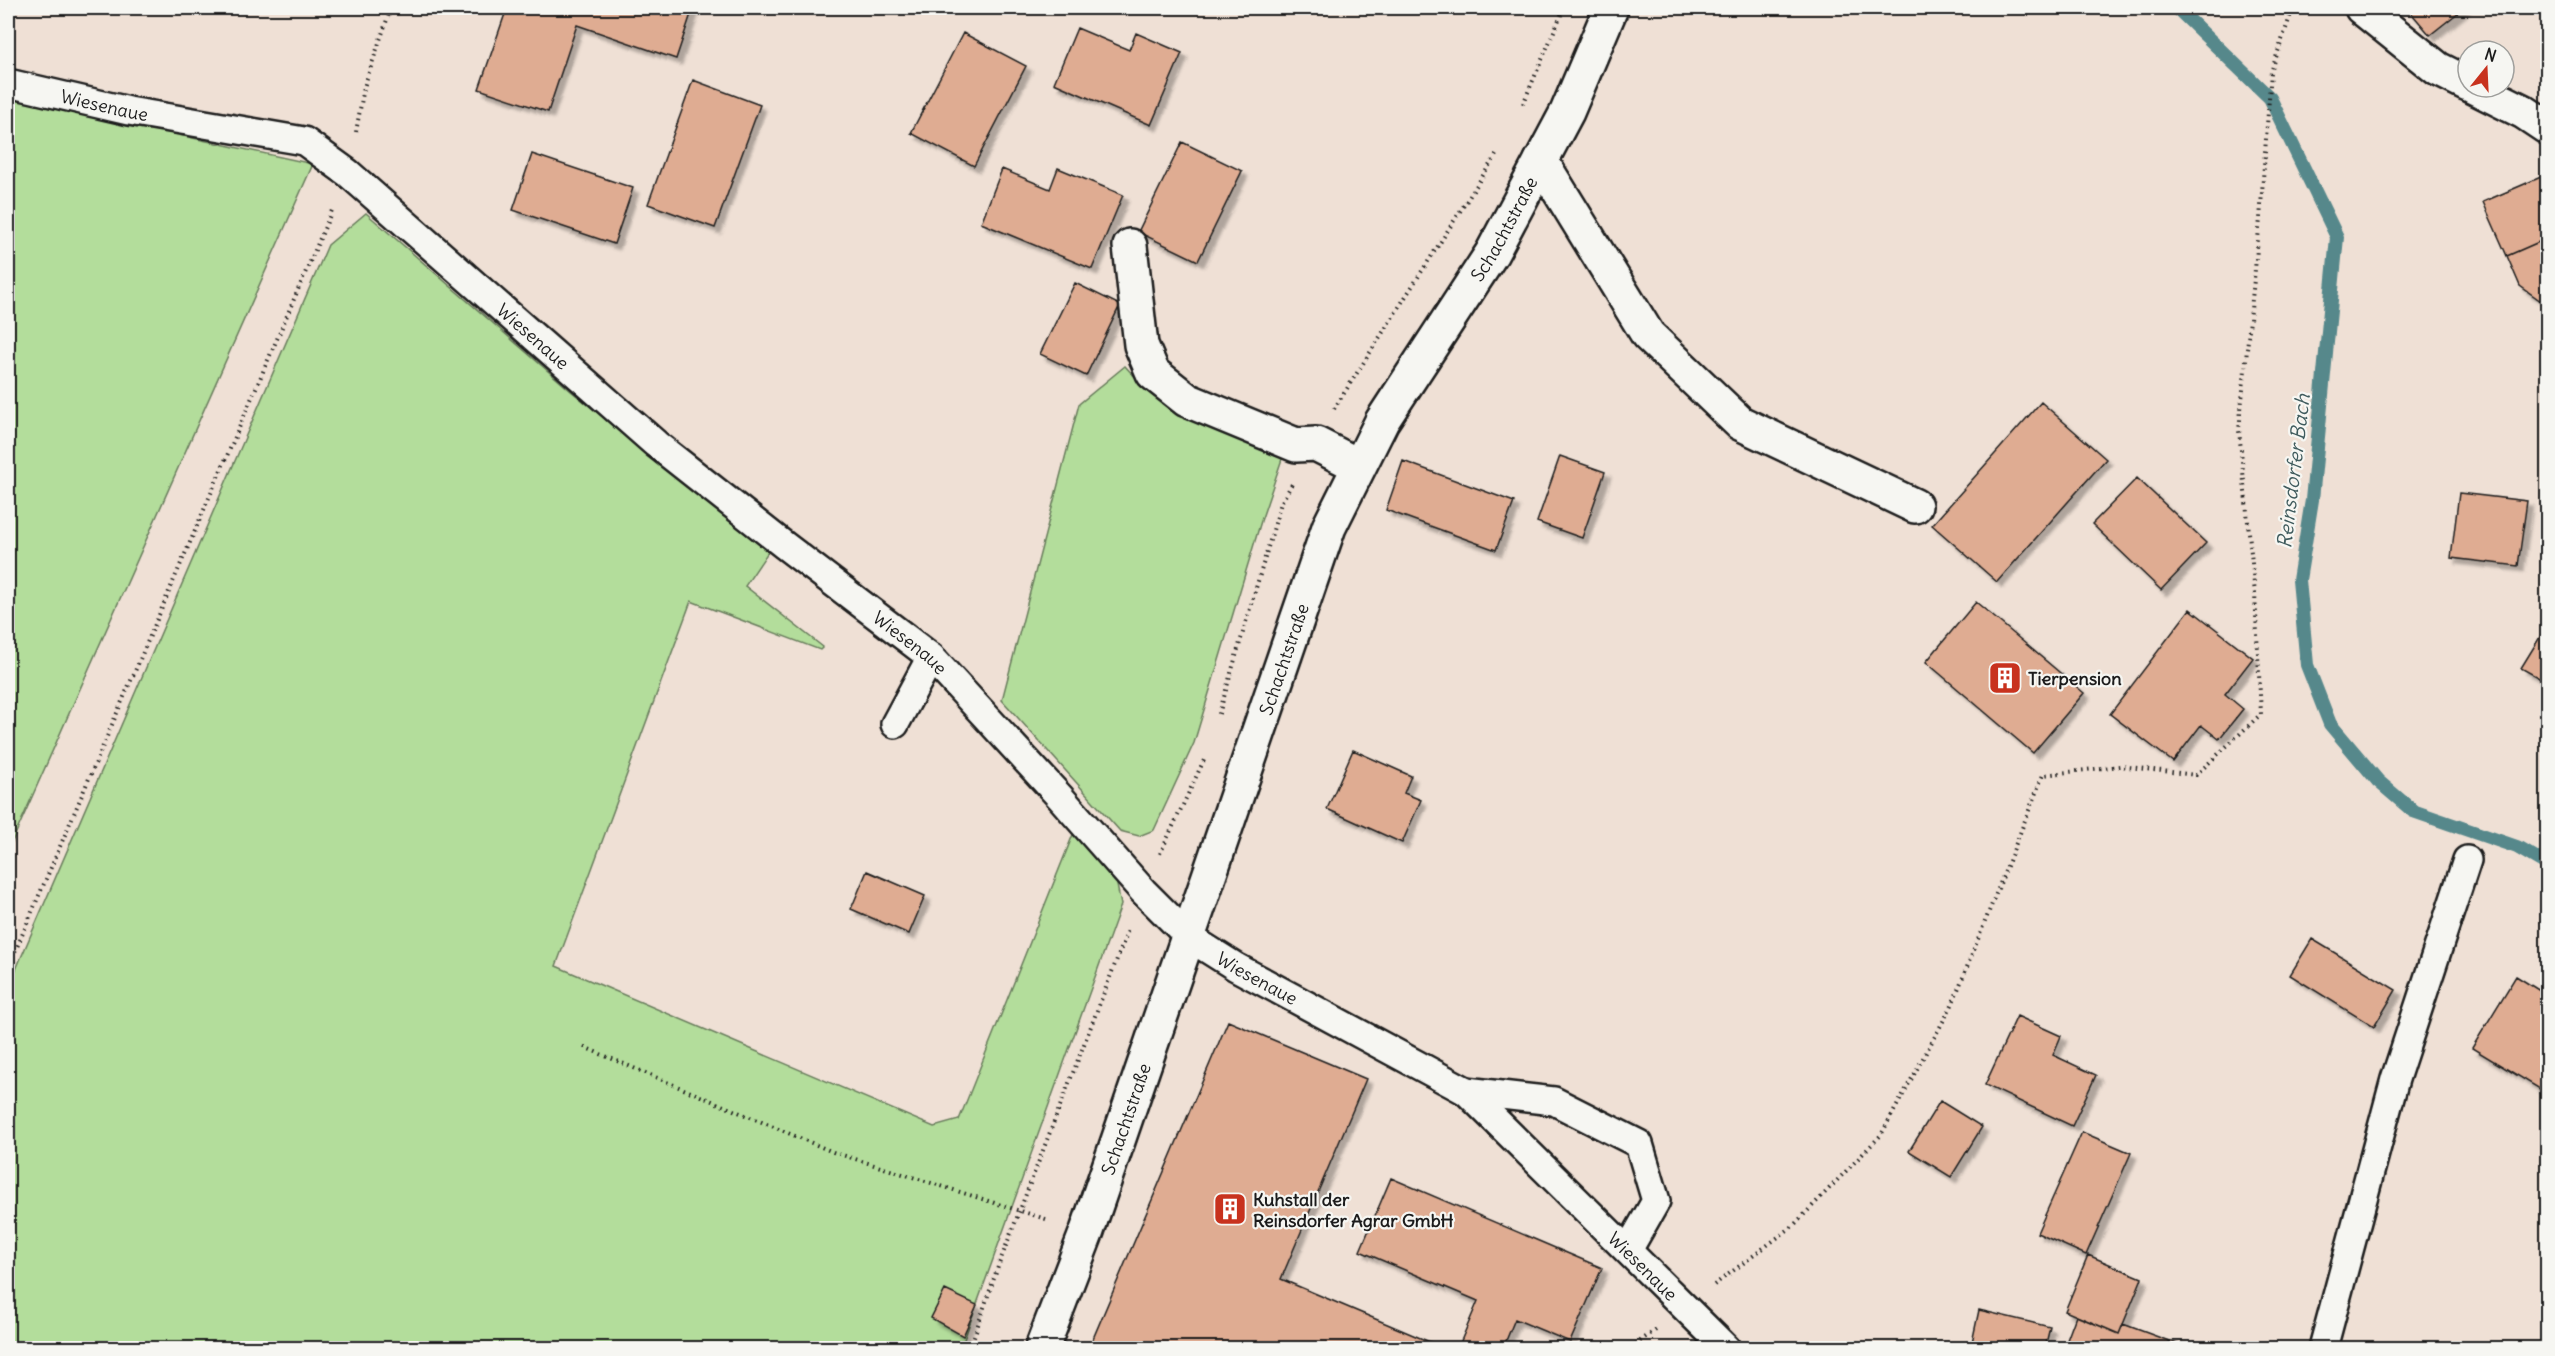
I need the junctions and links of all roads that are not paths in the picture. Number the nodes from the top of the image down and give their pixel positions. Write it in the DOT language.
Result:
graph roads {
  1 [pos="1611,8"];
  2 [pos="2362,8"];
  3 [pos="2456,78"];
  4 [pos="8,83"];
  5 [pos="2498,99"];
  6 [pos="2547,128"];
  7 [pos="1541,161"];
  8 [pos="1130,246"];
  9 [pos="1359,466"];
  10 [pos="1915,507"];
  11 [pos="931,657"];
  12 [pos="895,724"];
  13 [pos="2467,860"];
  14 [pos="1190,938"];
  15 [pos="1466,1091"];
  16 [pos="1628,1250"];
  17 [pos="1042,1348"];
  18 [pos="1726,1348"];
  19 [pos="2324,1348"];
  1 -- 7 [label="street, Schachtstraße"];
  2 -- 3 [label="street"];
  4 -- 11 [label="lane, Wiesenaue"];
  5 -- 6 [label="street"];
  7 -- 9 [label="street, Schachtstraße"];
  7 -- 10 [label="street"];
  8 -- 9 [label="street"];
  9 -- 14 [label="street, Schachtstraße"];
  11 -- 12 [label="lane"];
  11 -- 14 [label="lane, Wiesenaue"];
  13 -- 19 [label="lane"];
  14 -- 15 [label="lane, Wiesenaue"];
  14 -- 17 [label="street, Schachtstraße"];
  15 -- 16 [label="lane, Wiesenaue"];
  15 -- 16 [label="lane"];
  16 -- 18 [label="lane, Wiesenaue"];
}
